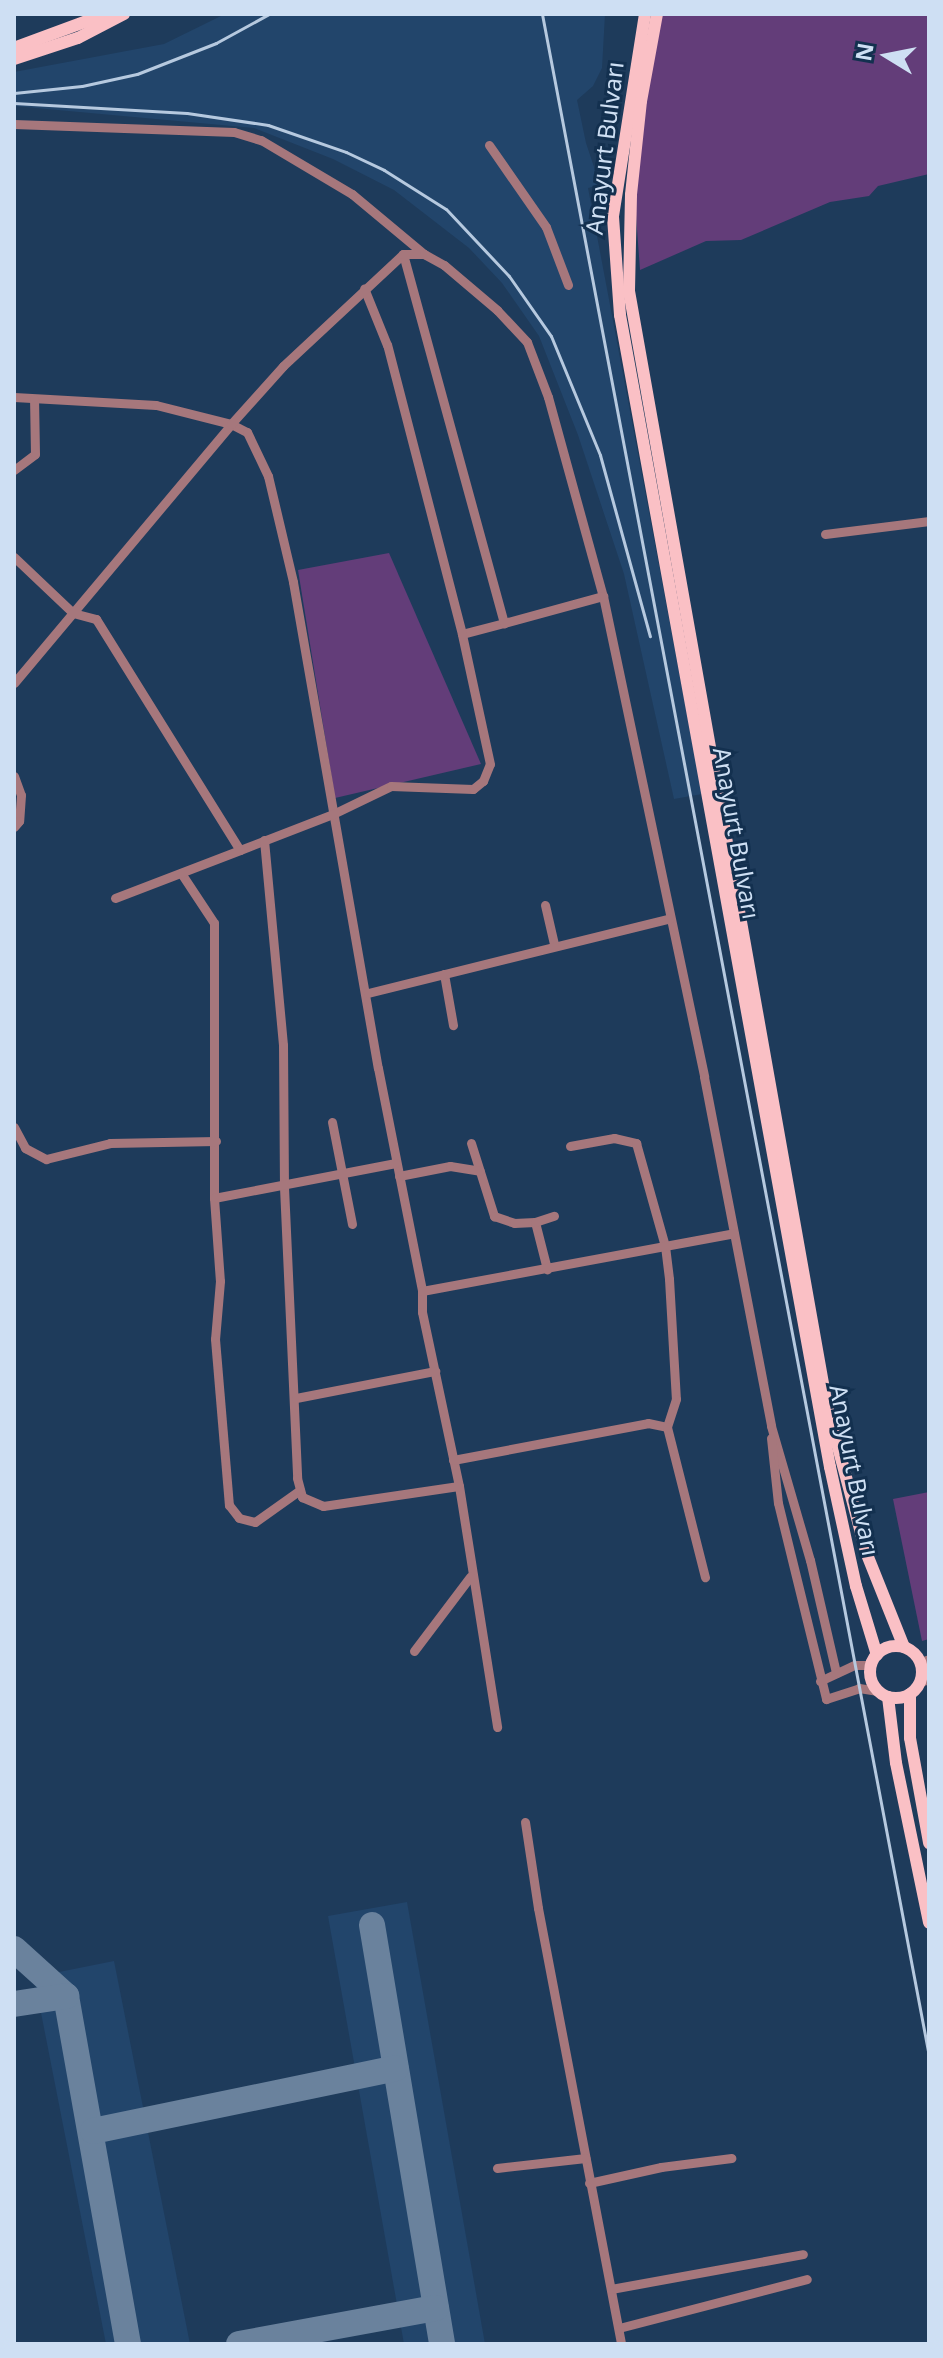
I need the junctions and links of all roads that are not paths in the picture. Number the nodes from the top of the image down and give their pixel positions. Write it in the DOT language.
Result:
graph roads {
  1 [pos="106,14"];
  2 [pos="124,14"];
  3 [pos="645,14"];
  4 [pos="657,14"];
  5 [pos="17,51"];
  6 [pos="14,124"];
  7 [pos="489,145"];
  8 [pos="403,254"];
  9 [pos="424,254"];
  10 [pos="568,285"];
  11 [pos="364,288"];
  12 [pos="14,397"];
  13 [pos="34,399"];
  14 [pos="231,424"];
  15 [pos="14,470"];
  16 [pos="929,521"];
  17 [pos="825,534"];
  18 [pos="14,557"];
  19 [pos="603,596"];
  20 [pos="73,613"];
  21 [pos="504,623"];
  22 [pos="462,634"];
  23 [pos="14,683"];
  24 [pos="14,776"];
  25 [pos="333,814"];
  26 [pos="14,827"];
  27 [pos="264,840"];
  28 [pos="240,850"];
  29 [pos="181,873"];
  30 [pos="115,898"];
  31 [pos="545,905"];
  32 [pos="670,918"];
  33 [pos="554,944"];
  34 [pos="444,974"];
  35 [pos="368,993"];
  36 [pos="453,1025"];
  37 [pos="332,1122"];
  38 [pos="14,1127"];
  39 [pos="216,1141"];
  40 [pos="471,1143"];
  41 [pos="570,1146"];
  42 [pos="396,1163"];
  43 [pos="480,1171"];
  44 [pos="343,1172"];
  45 [pos="399,1176"];
  46 [pos="284,1187"];
  47 [pos="214,1198"];
  48 [pos="554,1216"];
  49 [pos="535,1222"];
  50 [pos="352,1224"];
  51 [pos="734,1233"];
  52 [pos="665,1246"];
  53 [pos="547,1269"];
  54 [pos="422,1291"];
  55 [pos="435,1371"];
  56 [pos="296,1398"];
  57 [pos="771,1426"];
  58 [pos="667,1427"];
  59 [pos="453,1460"];
  60 [pos="459,1486"];
  61 [pos="300,1490"];
  62 [pos="470,1577"];
  63 [pos="705,1577"];
  64 [pos="904,1647"];
  65 [pos="414,1651"];
  66 [pos="874,1660"];
  67 [pos="925,1661"];
  68 [pos="836,1673"];
  69 [pos="925,1680"];
  70 [pos="820,1681"];
  71 [pos="883,1694"];
  72 [pos="910,1694"];
  73 [pos="497,1727"];
  74 [pos="525,1822"];
  75 [pos="929,1843"];
  76 [pos="929,1923"];
  77 [pos="585,2158"];
  78 [pos="731,2158"];
  79 [pos="497,2168"];
  80 [pos="589,2183"];
  81 [pos="803,2254"];
  82 [pos="807,2279"];
  83 [pos="611,2289"];
  84 [pos="619,2328"];
  85 [pos="621,2344"];
  1 -- 5 [label="main road"];
  2 -- 5 [label="main road"];
  3 -- 66 [label="main road, Anayurt Bulvarı"];
  4 -- 64 [label="main road, Anayurt Bulvarı"];
  6 -- 9 [label="street"];
  7 -- 10 [label="street"];
  8 -- 9 [label="street"];
  8 -- 11 [label="street"];
  8 -- 21 [label="street"];
  9 -- 19 [label="street"];
  11 -- 14 [label="street"];
  11 -- 22 [label="street"];
  12 -- 13 [label="street"];
  13 -- 14 [label="street"];
  13 -- 15 [label="street"];
  14 -- 20 [label="street"];
  14 -- 25 [label="street"];
  16 -- 17 [label="street"];
  18 -- 20 [label="street"];
  19 -- 21 [label="street"];
  19 -- 32 [label="street"];
  20 -- 23 [label="street"];
  20 -- 28 [label="street"];
  21 -- 22 [label="street"];
  22 -- 25 [label="street"];
  24 -- 26 [label="street"];
  25 -- 27 [label="street"];
  25 -- 35 [label="street"];
  27 -- 28 [label="street"];
  27 -- 46 [label="street"];
  28 -- 29 [label="street"];
  29 -- 30 [label="street"];
  29 -- 39 [label="street"];
  31 -- 33 [label="street"];
  32 -- 33 [label="street"];
  32 -- 51 [label="street"];
  33 -- 34 [label="street"];
  34 -- 35 [label="street"];
  34 -- 36 [label="street"];
  35 -- 42 [label="street"];
  37 -- 44 [label="street"];
  38 -- 39 [label="street"];
  39 -- 47 [label="street"];
  40 -- 43 [label="street"];
  41 -- 52 [label="street"];
  42 -- 44 [label="street"];
  42 -- 45 [label="street"];
  43 -- 45 [label="street"];
  43 -- 49 [label="street"];
  44 -- 46 [label="street"];
  44 -- 50 [label="street"];
  45 -- 54 [label="street"];
  46 -- 47 [label="street"];
  46 -- 56 [label="street"];
  47 -- 61 [label="street"];
  48 -- 49 [label="street"];
  49 -- 53 [label="street"];
  51 -- 52 [label="street"];
  51 -- 57 [label="street"];
  52 -- 53 [label="street"];
  52 -- 58 [label="street"];
  53 -- 54 [label="street"];
  54 -- 55 [label="street"];
  55 -- 56 [label="street"];
  55 -- 59 [label="street"];
  56 -- 61 [label="street"];
  57 -- 68 [label="street"];
  57 -- 70 [label="street"];
  58 -- 59 [label="street"];
  58 -- 63 [label="street"];
  59 -- 60 [label="street"];
  60 -- 61 [label="street"];
  60 -- 62 [label="street"];
  62 -- 65 [label="street"];
  62 -- 73 [label="street"];
  64 -- 66 [label="main road"];
  64 -- 67 [label="main road"];
  66 -- 68 [label="street"];
  66 -- 71 [label="main road"];
  67 -- 69 [label="main road"];
  68 -- 70 [label="street"];
  69 -- 72 [label="main road"];
  70 -- 71 [label="street"];
  71 -- 72 [label="main road"];
  71 -- 76 [label="main road"];
  72 -- 75 [label="main road"];
  74 -- 77 [label="street"];
  77 -- 79 [label="street"];
  77 -- 80 [label="street"];
  78 -- 80 [label="street"];
  80 -- 83 [label="street"];
  81 -- 83 [label="street"];
  82 -- 84 [label="street"];
  83 -- 84 [label="street"];
  84 -- 85 [label="street"];
}
